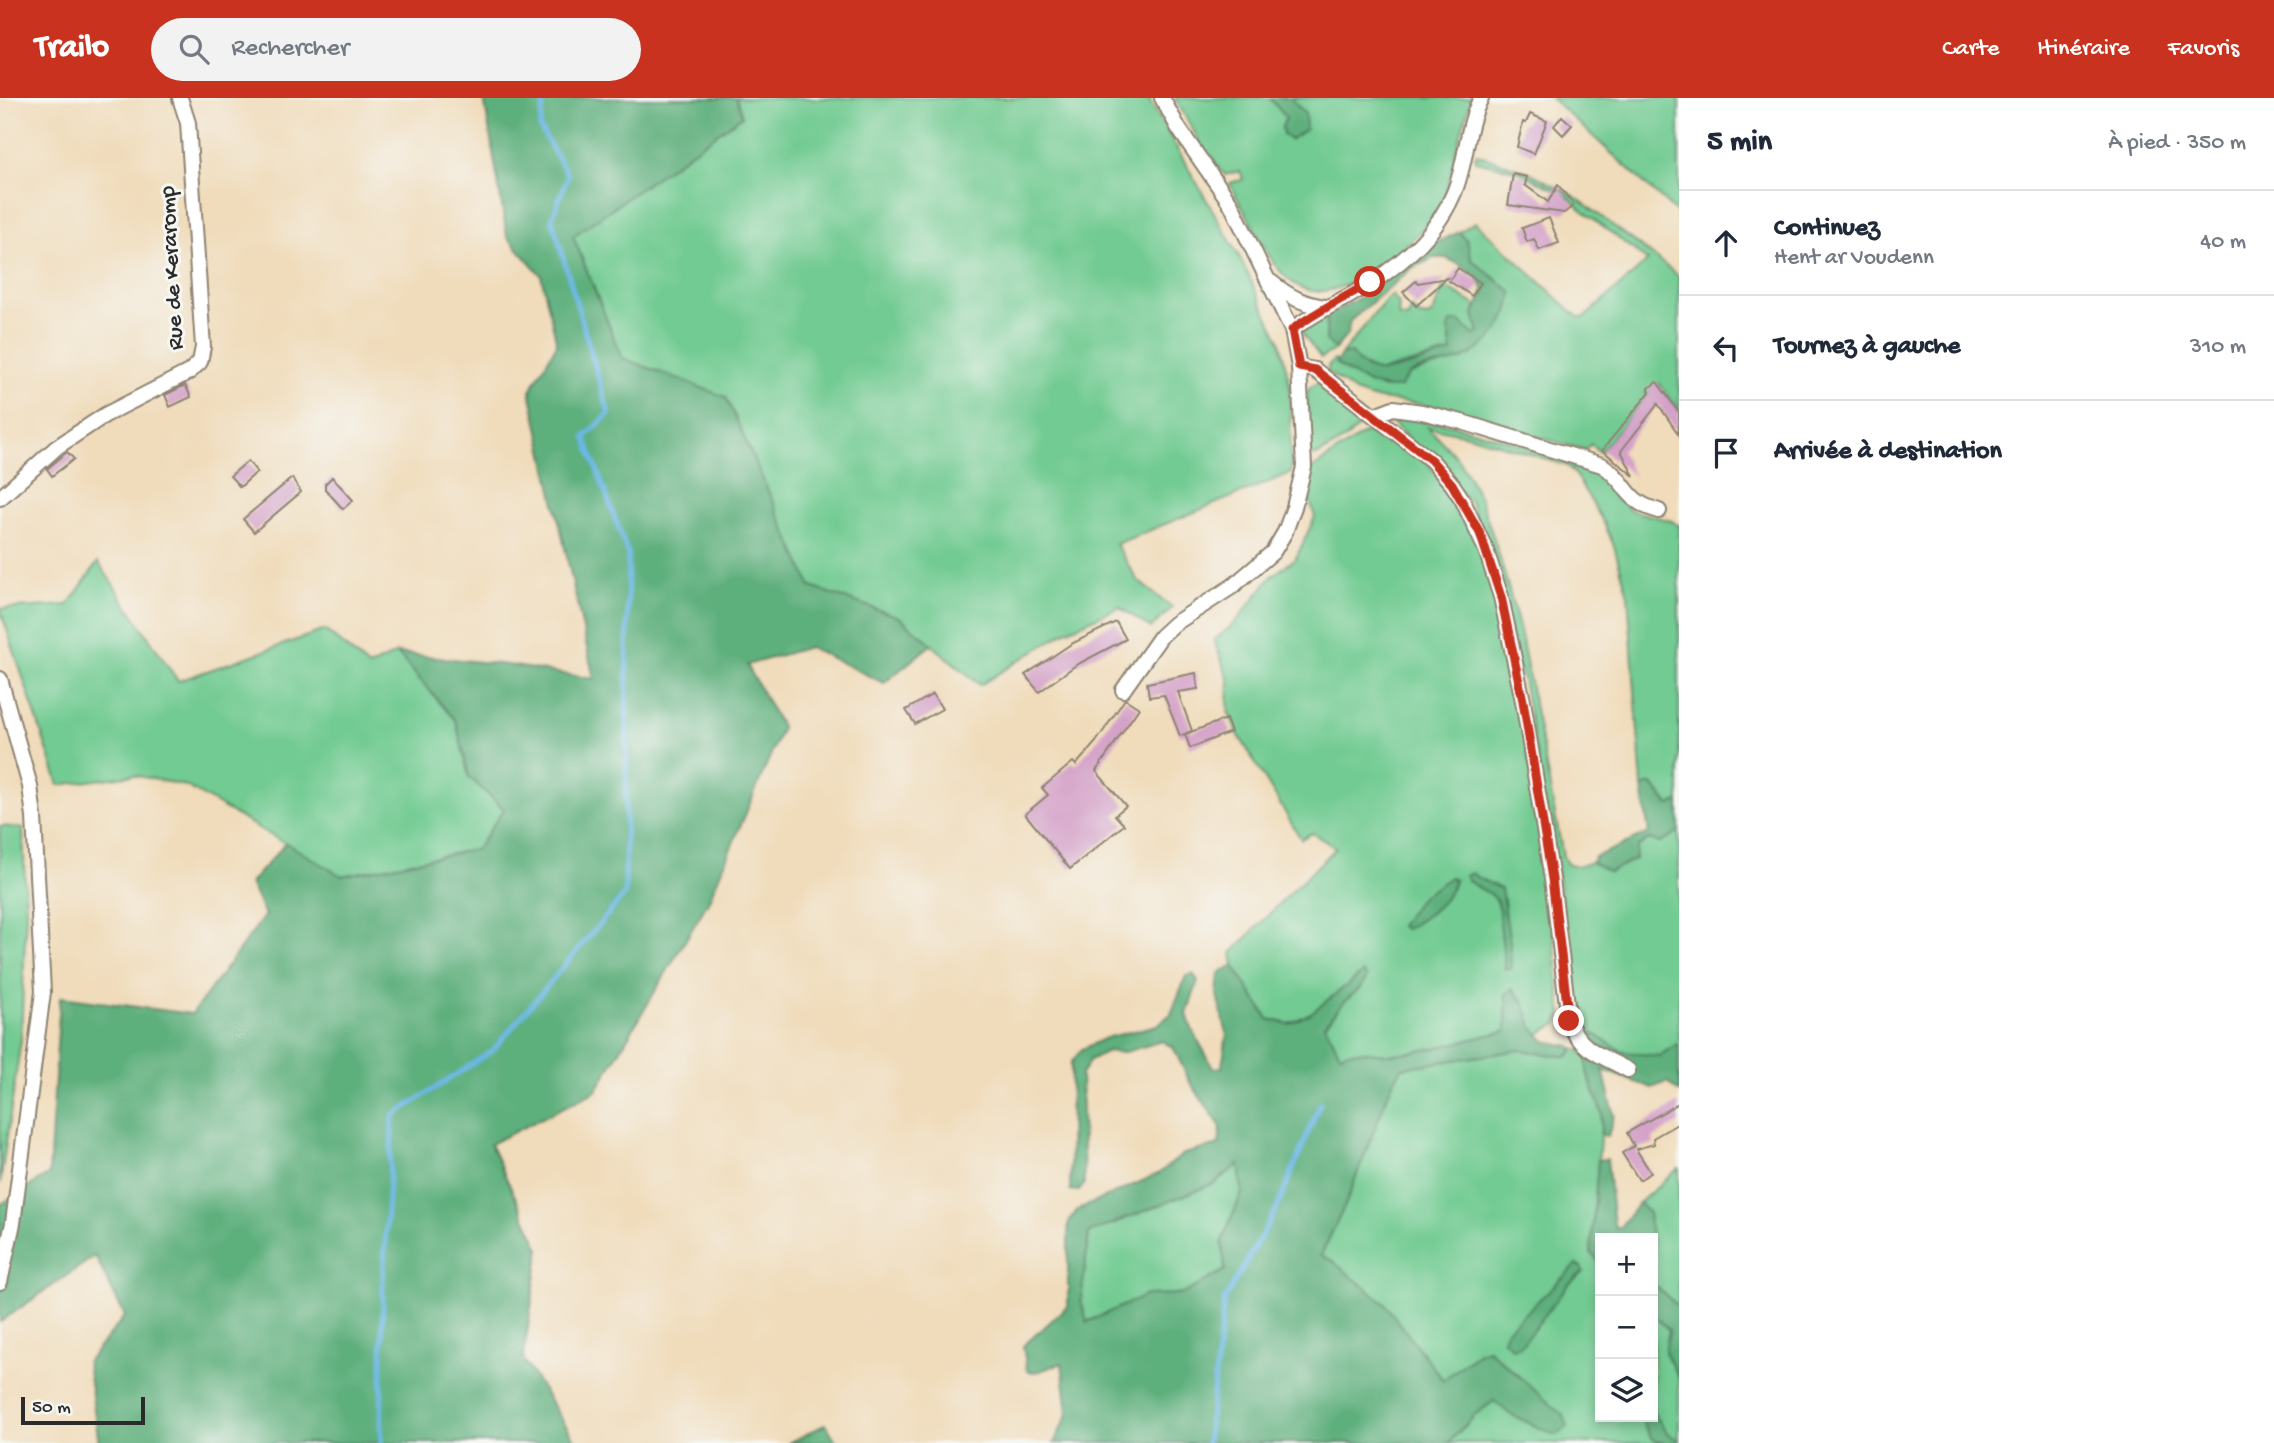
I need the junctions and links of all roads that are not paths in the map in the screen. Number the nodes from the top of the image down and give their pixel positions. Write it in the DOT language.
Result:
graph roads {
  1 [pos="180,98"];
  2 [pos="1161,98"];
  3 [pos="1482,98"];
  4 [pos="1267,279"];
  5 [pos="1325,307"];
  6 [pos="1292,330"];
  7 [pos="1299,367"];
  8 [pos="1375,415"];
  9 [pos="0,498"];
  10 [pos="1659,511"];
  11 [pos="0,679"];
  12 [pos="1123,690"];
  13 [pos="1628,1070"];
  14 [pos="0,1282"];
  1 -- 9 [label="street, Rue de Keraromp"];
  2 -- 4 [label="street"];
  3 -- 5 [label="street"];
  4 -- 5 [label="street"];
  4 -- 6 [label="street"];
  5 -- 6 [label="street"];
  6 -- 7 [label="street"];
  7 -- 8 [label="street"];
  7 -- 12 [label="street"];
  8 -- 10 [label="street"];
  8 -- 13 [label="street"];
  11 -- 14 [label="street"];
}
